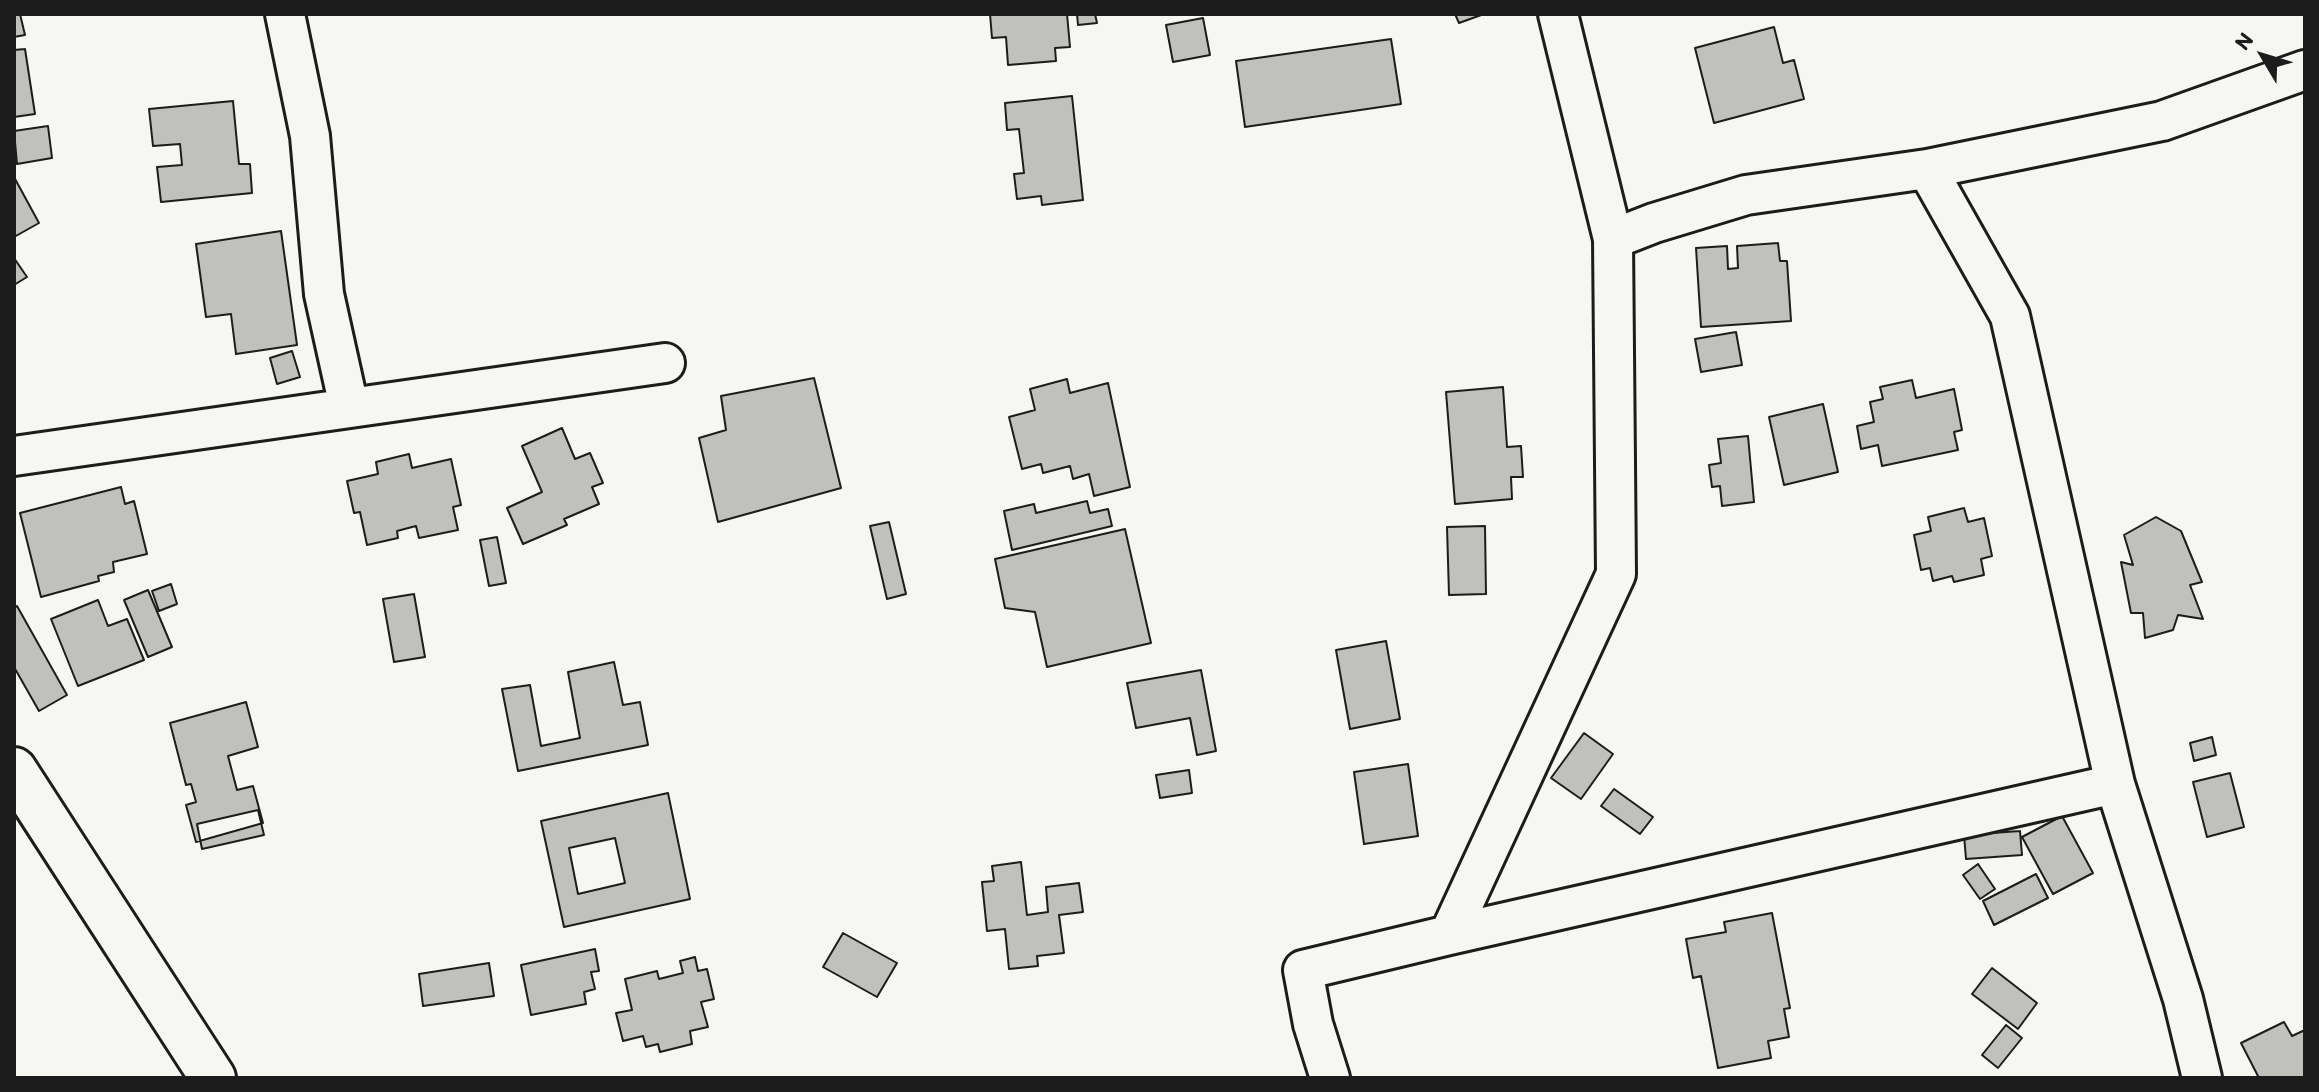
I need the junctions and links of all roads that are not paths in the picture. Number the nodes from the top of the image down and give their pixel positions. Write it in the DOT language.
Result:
graph roads {
  1 [pos="285,14"];
  2 [pos="1558,14"];
  3 [pos="2305,70"];
  4 [pos="1927,169"];
  5 [pos="1613,239"];
  6 [pos="665,363"];
  7 [pos="349,407"];
  8 [pos="14,456"];
  9 [pos="14,770"];
  10 [pos="2115,784"];
  11 [pos="1449,935"];
  12 [pos="213,1078"];
  13 [pos="1330,1078"];
  14 [pos="2202,1078"];
  1 -- 7 [label="street"];
  2 -- 5 [label="street"];
  3 -- 4 [label="street"];
  4 -- 5 [label="street"];
  4 -- 10 [label="street"];
  5 -- 11 [label="street"];
  6 -- 7 [label="street"];
  7 -- 8 [label="street"];
  9 -- 12 [label="street"];
  10 -- 11 [label="street"];
  10 -- 14 [label="street"];
  11 -- 13 [label="street"];
}
